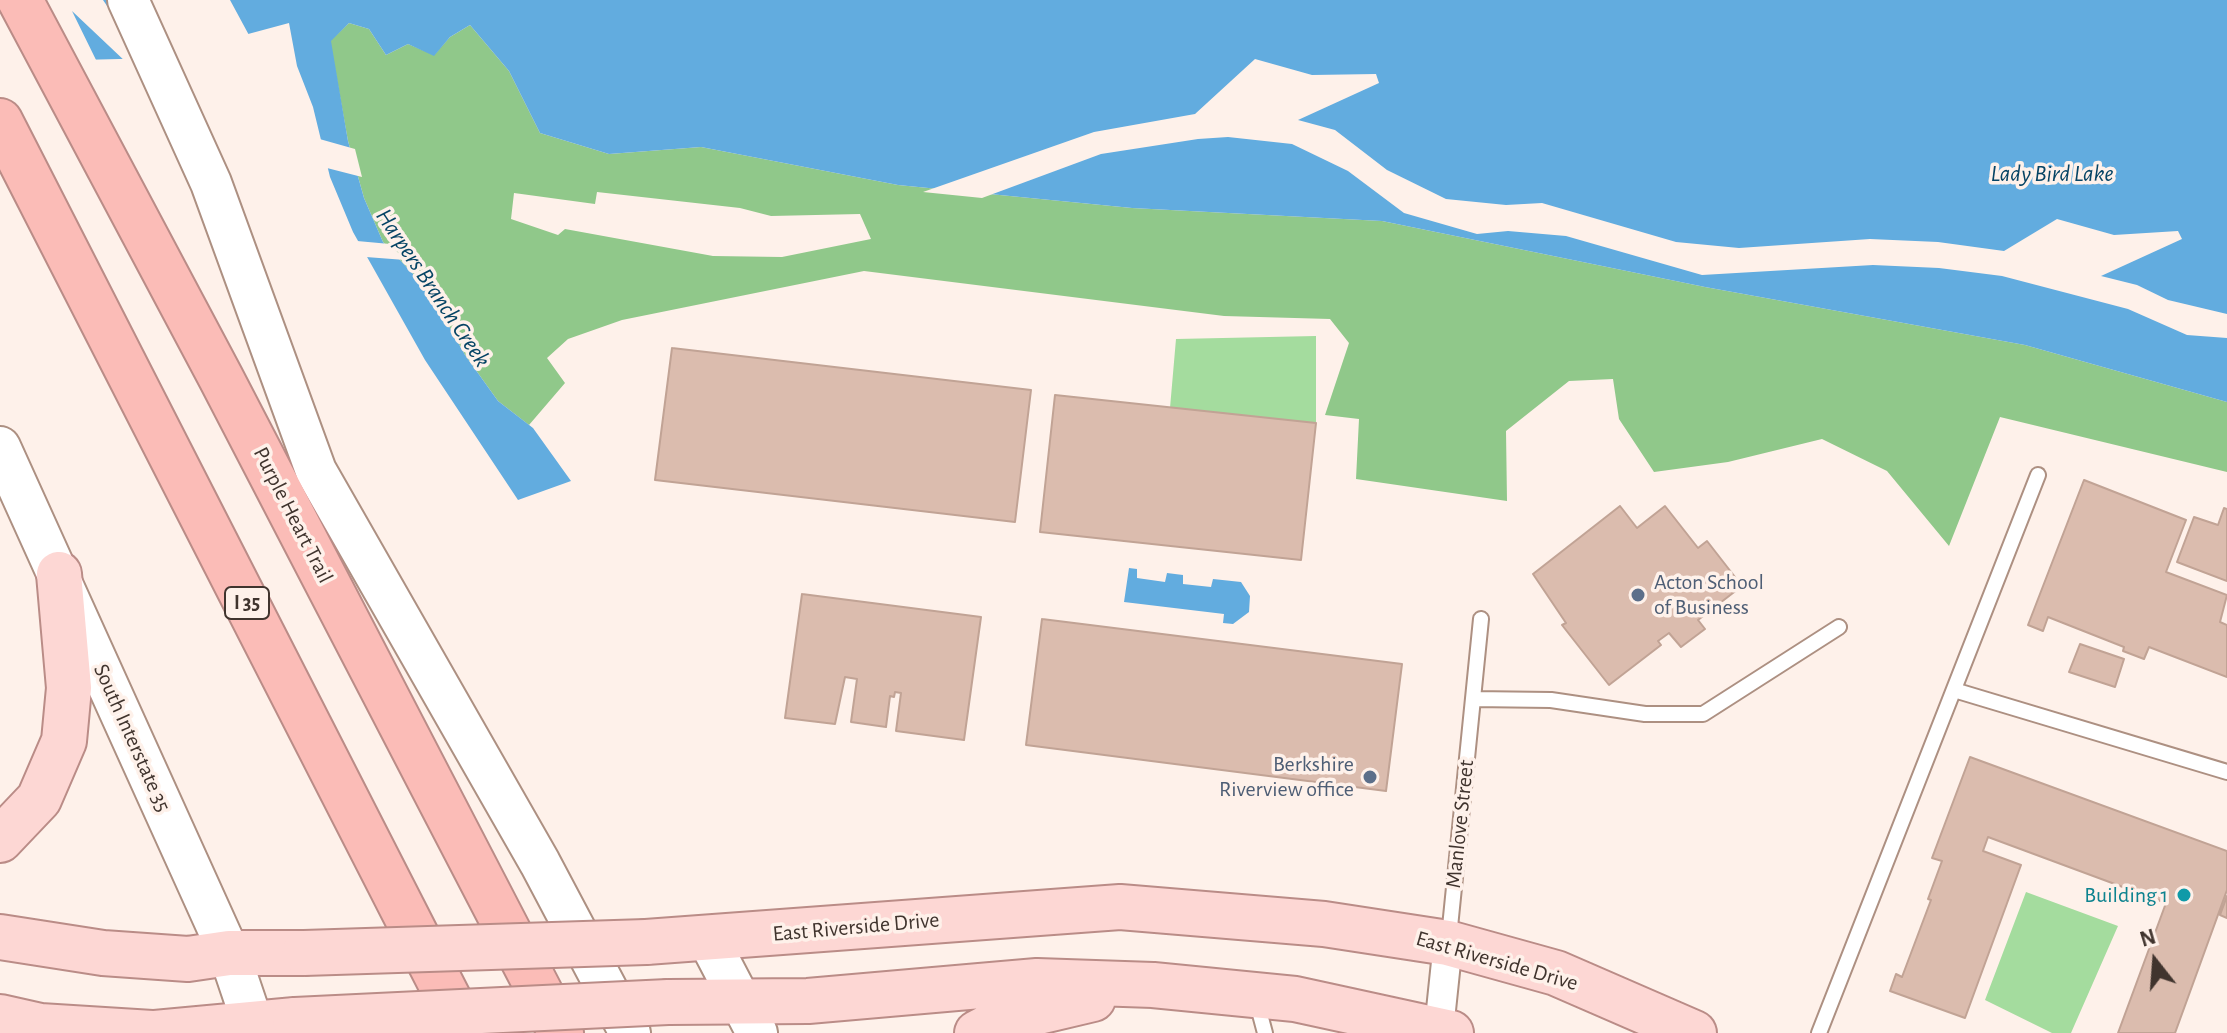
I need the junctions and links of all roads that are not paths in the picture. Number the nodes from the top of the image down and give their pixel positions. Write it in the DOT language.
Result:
graph roads {
  1 [pos="20,0"];
  2 [pos="128,0"];
  3 [pos="0,121"];
  4 [pos="0,447"];
  5 [pos="2038,475"];
  6 [pos="59,574"];
  7 [pos="1481,619"];
  8 [pos="1839,627"];
  9 [pos="1954,690"];
  10 [pos="1473,699"];
  11 [pos="2227,772"];
  12 [pos="0,840"];
  13 [pos="0,937"];
  14 [pos="708,939"];
  15 [pos="1448,943"];
  16 [pos="229,953"];
  17 [pos="1153,985"];
  18 [pos="1260,1014"];
  19 [pos="750,1018"];
  20 [pos="33,1025"];
  21 [pos="268,1026"];
  22 [pos="1445,1031"];
  23 [pos="154,1033"];
  24 [pos="466,1033"];
  25 [pos="561,1033"];
  26 [pos="630,1033"];
  27 [pos="977,1033"];
  28 [pos="1694,1033"];
  29 [pos="1819,1033"];
  1 -- 25 [label="highway, Purple Heart Trail"];
  2 -- 26 [label="main road"];
  3 -- 24 [label="highway, I 35"];
  4 -- 6 [label="main road, South Interstate 35"];
  5 -- 9 [label="lane"];
  6 -- 12 [label="main road"];
  6 -- 16 [label="main road, South Interstate 35"];
  7 -- 10 [label="lane, Manlove Street"];
  8 -- 10 [label="lane"];
  9 -- 11 [label="lane"];
  9 -- 29 [label="lane"];
  10 -- 15 [label="lane, Manlove Street"];
  13 -- 16 [label="main road, East Riverside Drive"];
  14 -- 15 [label="main road, East Riverside Drive"];
  14 -- 16 [label="main road, East Riverside Drive, bridge"];
  14 -- 19 [label="main road"];
  15 -- 22 [label="street, Manlove Street"];
  15 -- 28 [label="main road, East Riverside Drive"];
  16 -- 21 [label="main road, South Interstate 35"];
  17 -- 18 [label="main road"];
  17 -- 19 [label="main road"];
  17 -- 27 [label="main road"];
  18 -- 22 [label="main road"];
  19 -- 21 [label="main road, bridge"];
  20 -- 23 [label="main road"];
  21 -- 23 [label="main road"];
}
